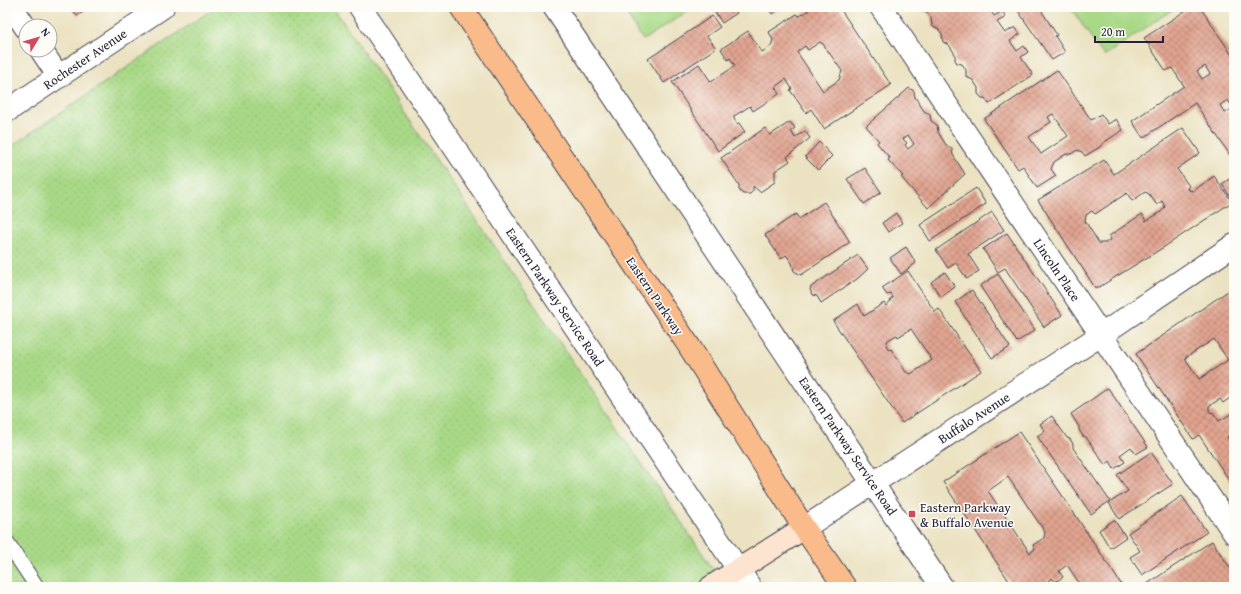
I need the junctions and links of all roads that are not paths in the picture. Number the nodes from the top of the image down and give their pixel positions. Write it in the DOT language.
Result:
graph roads {
  1 [pos="12,7"];
  2 [pos="163,7"];
  3 [pos="360,7"];
  4 [pos="461,7"];
  5 [pos="554,7"];
  6 [pos="881,7"];
  7 [pos="19,18"];
  8 [pos="46,58"];
  9 [pos="59,77"];
  10 [pos="7,111"];
  11 [pos="1234,245"];
  12 [pos="1101,335"];
  13 [pos="873,484"];
  14 [pos="804,528"];
  15 [pos="1234,533"];
  16 [pos="7,542"];
  17 [pos="744,578"];
  18 [pos="37,587"];
  19 [pos="711,587"];
  20 [pos="845,587"];
  21 [pos="942,587"];
  1 -- 7 [label="street"];
  2 -- 9 [label="street, Rochester Avenue"];
  3 -- 17 [label="street, Eastern Parkway Service Road"];
  4 -- 14 [label="main road, Eastern Parkway"];
  5 -- 13 [label="street, Eastern Parkway Service Road"];
  6 -- 12 [label="street, Lincoln Place"];
  8 -- 9 [label="street"];
  9 -- 10 [label="street, Rochester Avenue"];
  11 -- 12 [label="street, Buffalo Avenue"];
  12 -- 13 [label="street, Buffalo Avenue"];
  12 -- 15 [label="street, Lincoln Place"];
  13 -- 14 [label="street, Buffalo Avenue"];
  13 -- 21 [label="street, Eastern Parkway Service Road"];
  14 -- 17 [label="street, Buffalo Avenue"];
  14 -- 20 [label="main road, Eastern Parkway"];
  16 -- 18 [label="lane"];
  17 -- 19 [label="street, Buffalo Avenue"];
}
